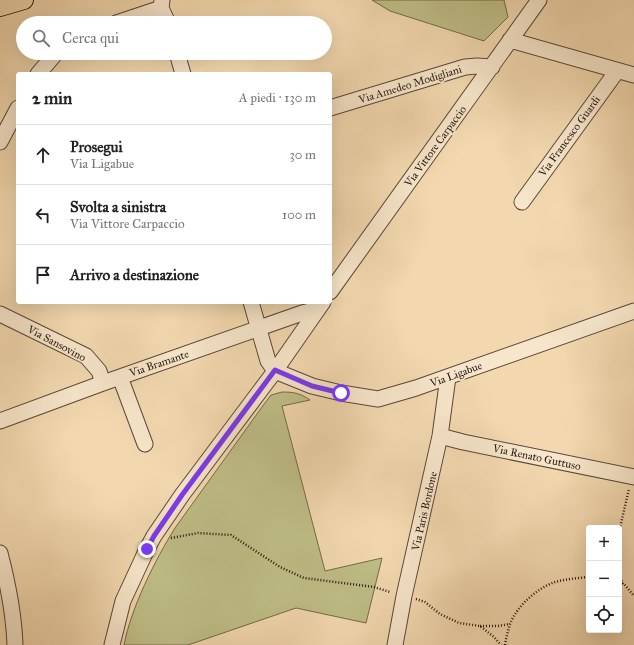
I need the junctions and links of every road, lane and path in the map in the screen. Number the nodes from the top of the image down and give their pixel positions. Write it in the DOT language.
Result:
graph roads {
  1 [pos="24,0"];
  2 [pos="539,0"];
  3 [pos="161,4"];
  4 [pos="0,7"];
  5 [pos="140,7"];
  6 [pos="126,16"];
  7 [pos="165,16"];
  8 [pos="510,40"];
  9 [pos="50,60"];
  10 [pos="179,60"];
  11 [pos="492,67"];
  12 [pos="617,70"];
  13 [pos="40,72"];
  14 [pos="182,72"];
  15 [pos="634,75"];
  16 [pos="332,107"];
  17 [pos="16,112"];
  18 [pos="0,142"];
  19 [pos="522,202"];
  20 [pos="332,289"];
  21 [pos="252,304"];
  22 [pos="321,305"];
  23 [pos="634,311"];
  24 [pos="0,314"];
  25 [pos="259,328"];
  26 [pos="275,370"];
  27 [pos="120,377"];
  28 [pos="448,377"];
  29 [pos="103,383"];
  30 [pos="0,421"];
  31 [pos="440,436"];
  32 [pos="145,444"];
  33 [pos="633,477"];
  34 [pos="621,525"];
  35 [pos="154,536"];
  36 [pos="0,554"];
  37 [pos="586,577"];
  38 [pos="622,580"];
  39 [pos="624,584"];
  40 [pos="404,596"];
  41 [pos="634,596"];
  42 [pos="510,624"];
  43 [pos="480,626"];
  44 [pos="15,645"];
  45 [pos="112,645"];
  46 [pos="394,645"];
  47 [pos="501,645"];
  48 [pos="505,645"];
  1 -- 4 [label="main road"];
  2 -- 8 [label="street, Via Vittore Carpaccio"];
  3 -- 5 [label="street"];
  3 -- 7 [label="street"];
  5 -- 6 [label="street"];
  8 -- 11 [label="street, Via Vittore Carpaccio"];
  8 -- 12 [label="street"];
  9 -- 13 [label="street"];
  10 -- 14 [label="street"];
  11 -- 16 [label="street, Via Amedeo Modigliani"];
  11 -- 20 [label="street, Via Vittore Carpaccio"];
  12 -- 15 [label="street"];
  12 -- 19 [label="street, Via Francesco Guardi"];
  17 -- 18 [label="street"];
  21 -- 25 [label="street"];
  22 -- 25 [label="street, Via Bramante"];
  22 -- 26 [label="street"];
  23 -- 28 [label="street, Via Ligabue"];
  24 -- 29 [label="street, Via Sansovino"];
  25 -- 26 [label="street"];
  25 -- 27 [label="street, Via Bramante"];
  26 -- 28 [label="street, Via Ligabue"];
  26 -- 35 [label="street"];
  27 -- 29 [label="street, Via Bramante"];
  27 -- 32 [label="street"];
  28 -- 31 [label="street, Via Paris Bordone"];
  29 -- 30 [label="street, Via Bramante"];
  31 -- 33 [label="street, Via Renato Guttuso"];
  31 -- 40 [label="street, Via Paris Bordone"];
  33 -- 34 [label="path"];
  35 -- 40 [label="path"];
  35 -- 45 [label="street"];
  36 -- 44 [label="street"];
  37 -- 42 [label="path"];
  38 -- 39 [label="path"];
  39 -- 41 [label="path"];
  40 -- 43 [label="path"];
  40 -- 46 [label="street, Via Paris Bordone"];
  42 -- 43 [label="path"];
  42 -- 48 [label="path"];
  43 -- 47 [label="path"];
}
